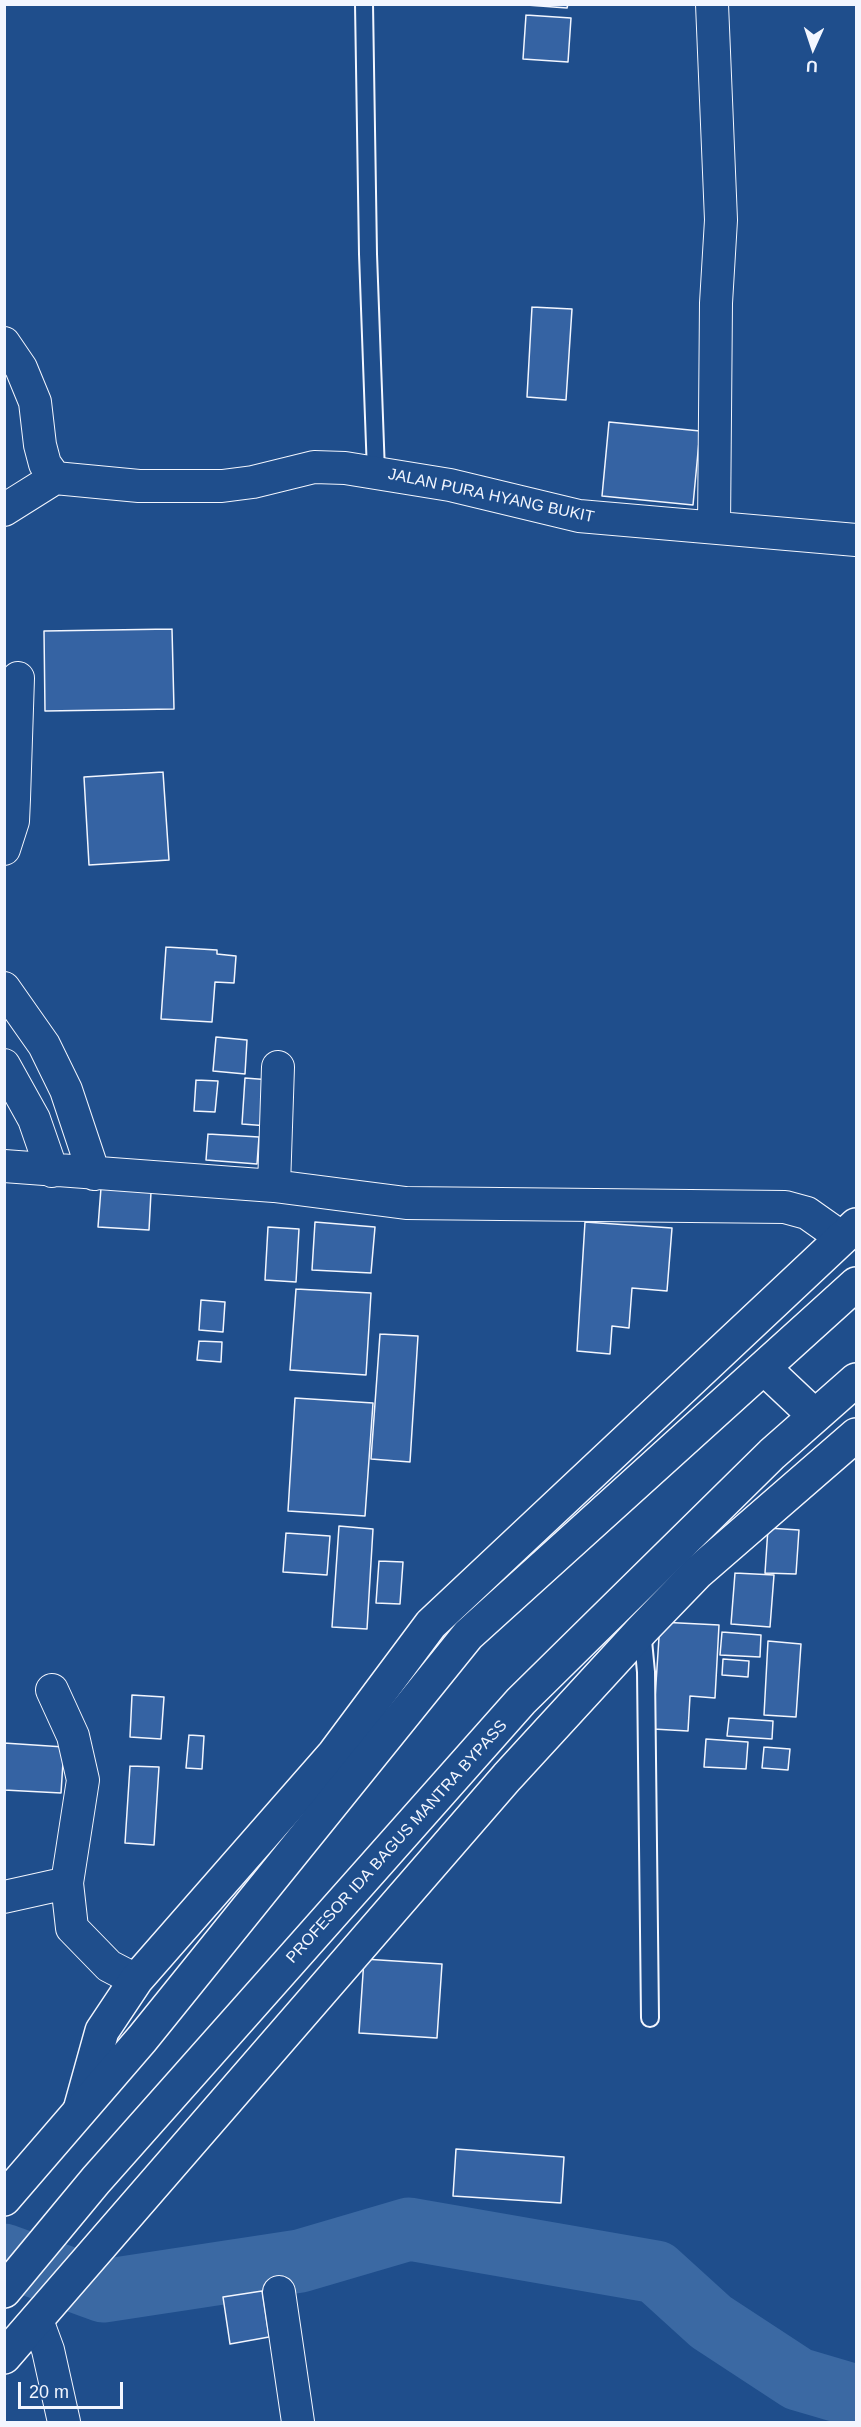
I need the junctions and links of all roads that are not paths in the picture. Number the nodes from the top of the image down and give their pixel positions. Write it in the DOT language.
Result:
graph roads {
  1 [pos="364,4"];
  2 [pos="712,4"];
  3 [pos="4,343"];
  4 [pos="376,472"];
  5 [pos="55,478"];
  6 [pos="4,510"];
  7 [pos="714,527"];
  8 [pos="856,540"];
  9 [pos="18,678"];
  10 [pos="4,849"];
  11 [pos="4,988"];
  12 [pos="4,1065"];
  13 [pos="278,1067"];
  14 [pos="4,1166"];
  15 [pos="51,1171"];
  16 [pos="94,1174"];
  17 [pos="274,1186"];
  18 [pos="849,1231"];
  19 [pos="856,1284"];
  20 [pos="764,1368"];
  21 [pos="856,1380"];
  22 [pos="815,1416"];
  23 [pos="856,1436"];
  24 [pos="642,1630"];
  25 [pos="52,1690"];
  26 [pos="67,1883"];
  27 [pos="4,1897"];
  28 [pos="135,1980"];
  29 [pos="650,2018"];
  30 [pos="80,2110"];
  31 [pos="4,2199"];
  32 [pos="4,2291"];
  33 [pos="279,2292"];
  34 [pos="42,2313"];
  35 [pos="4,2357"];
  36 [pos="64,2422"];
  37 [pos="298,2422"];
  1 -- 4 [label="lane"];
  2 -- 7 [label="street"];
  3 -- 5 [label="street"];
  4 -- 5 [label="street, JALAN PURA HYANG BUKIT"];
  4 -- 7 [label="street, JALAN PURA HYANG BUKIT"];
  5 -- 6 [label="street"];
  7 -- 8 [label="street, JALAN PURA HYANG BUKIT"];
  9 -- 10 [label="street"];
  11 -- 16 [label="street"];
  12 -- 15 [label="street"];
  13 -- 17 [label="street"];
  14 -- 15 [label="street"];
  15 -- 16 [label="street"];
  16 -- 17 [label="street"];
  17 -- 18 [label="street"];
  18 -- 28 [label="main road"];
  19 -- 20 [label="main road"];
  20 -- 22 [label="main road"];
  20 -- 30 [label="main road"];
  21 -- 22 [label="main road, PROFESOR IDA BAGUS MANTRA BYPASS"];
  22 -- 32 [label="main road, PROFESOR IDA BAGUS MANTRA BYPASS"];
  23 -- 24 [label="main road"];
  24 -- 29 [label="lane"];
  24 -- 34 [label="main road"];
  25 -- 26 [label="street"];
  26 -- 27 [label="street"];
  26 -- 28 [label="street"];
  28 -- 30 [label="main road"];
  30 -- 31 [label="main road"];
  33 -- 37 [label="street"];
  34 -- 35 [label="main road"];
  34 -- 36 [label="street"];
}
